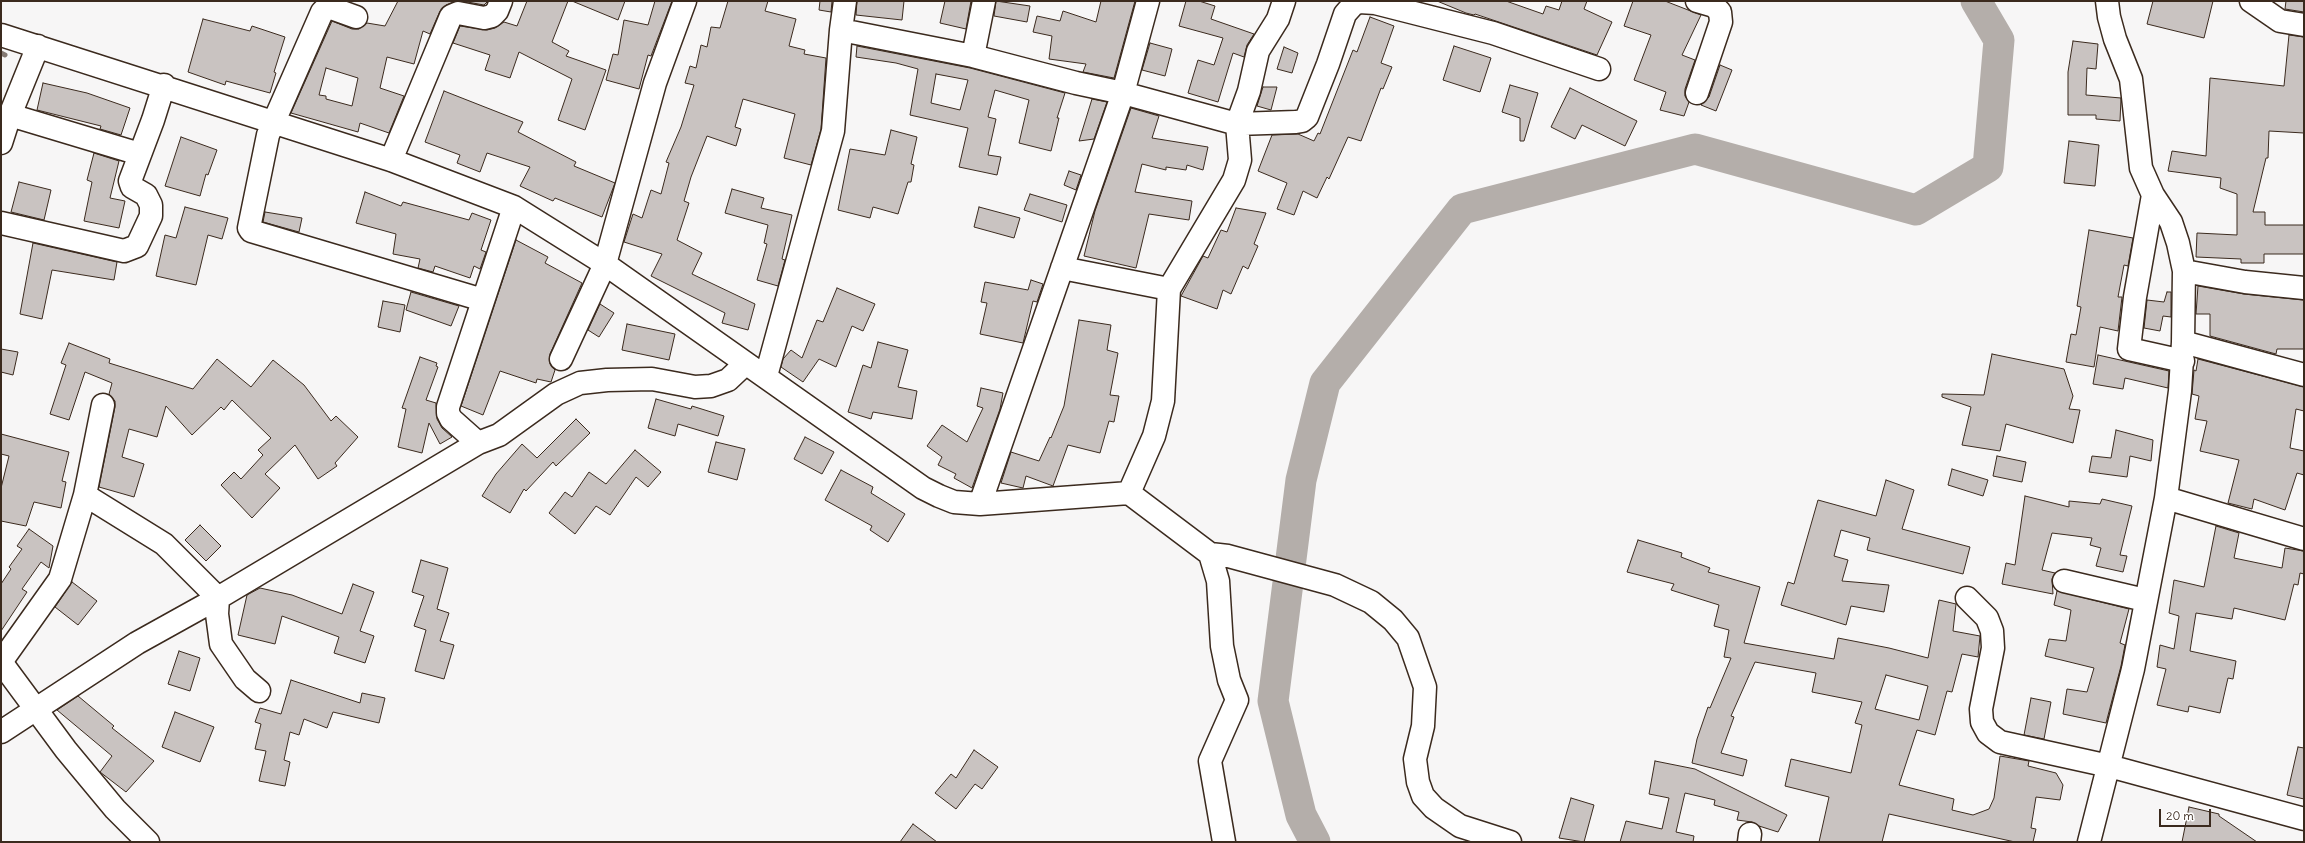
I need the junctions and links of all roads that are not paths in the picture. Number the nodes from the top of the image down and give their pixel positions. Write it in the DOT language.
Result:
graph roads {
  1 [pos="501,1"];
  2 [pos="686,1"];
  3 [pos="845,1"];
  4 [pos="984,1"];
  5 [pos="1148,1"];
  6 [pos="1284,1"];
  7 [pos="1697,1"];
  8 [pos="2107,1"];
  9 [pos="2251,1"];
  10 [pos="356,17"];
  11 [pos="2304,25"];
  12 [pos="841,30"];
  13 [pos="1,35"];
  14 [pos="38,46"];
  15 [pos="973,56"];
  16 [pos="1599,69"];
  17 [pos="162,92"];
  18 [pos="1123,93"];
  19 [pos="1697,93"];
  20 [pos="10,115"];
  21 [pos="1238,124"];
  22 [pos="269,135"];
  23 [pos="1,143"];
  24 [pos="138,158"];
  25 [pos="391,160"];
  26 [pos="2153,195"];
  27 [pos="514,207"];
  28 [pos="1,223"];
  29 [pos="1062,268"];
  30 [pos="2184,271"];
  31 [pos="599,278"];
  32 [pos="2304,288"];
  33 [pos="1169,289"];
  34 [pos="484,300"];
  35 [pos="2183,352"];
  36 [pos="561,359"];
  37 [pos="745,364"];
  38 [pos="2304,375"];
  39 [pos="766,376"];
  40 [pos="103,405"];
  41 [pos="478,444"];
  42 [pos="1129,493"];
  43 [pos="85,495"];
  44 [pos="2166,498"];
  45 [pos="980,504"];
  46 [pos="2304,539"];
  47 [pos="1219,555"];
  48 [pos="2064,581"];
  49 [pos="1967,598"];
  50 [pos="2145,600"];
  51 [pos="218,606"];
  52 [pos="1,662"];
  53 [pos="259,691"];
  54 [pos="33,704"];
  55 [pos="1,732"];
  56 [pos="2109,766"];
  57 [pos="2304,819"];
  58 [pos="148,842"];
  59 [pos="1224,842"];
  60 [pos="1510,842"];
  61 [pos="2088,842"];
  1 -- 25 [label="street"];
  2 -- 31 [label="street"];
  3 -- 12 [label="street"];
  4 -- 15 [label="street"];
  5 -- 18 [label="street"];
  6 -- 21 [label="street"];
  7 -- 19 [label="street"];
  8 -- 26 [label="street"];
  9 -- 11 [label="street"];
  10 -- 22 [label="street"];
  12 -- 15 [label="street"];
  12 -- 39 [label="street"];
  13 -- 14 [label="street"];
  14 -- 17 [label="street"];
  14 -- 20 [label="street"];
  15 -- 18 [label="street"];
  16 -- 21 [label="street"];
  17 -- 22 [label="street"];
  17 -- 24 [label="street"];
  18 -- 21 [label="street"];
  18 -- 29 [label="street"];
  20 -- 23 [label="street"];
  20 -- 24 [label="street"];
  21 -- 33 [label="street"];
  22 -- 25 [label="street"];
  22 -- 34 [label="street"];
  24 -- 28 [label="street"];
  25 -- 27 [label="street"];
  26 -- 30 [label="street"];
  26 -- 35 [label="street"];
  27 -- 31 [label="street"];
  27 -- 34 [label="street"];
  29 -- 33 [label="street"];
  29 -- 45 [label="street"];
  30 -- 32 [label="street"];
  30 -- 35 [label="street"];
  31 -- 36 [label="street"];
  31 -- 37 [label="street"];
  33 -- 42 [label="street"];
  34 -- 41 [label="street"];
  35 -- 38 [label="street"];
  35 -- 44 [label="street"];
  37 -- 39 [label="street"];
  37 -- 41 [label="street"];
  39 -- 45 [label="street"];
  40 -- 43 [label="street"];
  41 -- 51 [label="street"];
  42 -- 45 [label="street"];
  42 -- 47 [label="street"];
  43 -- 51 [label="street"];
  43 -- 52 [label="street"];
  44 -- 46 [label="street"];
  44 -- 50 [label="street"];
  47 -- 59 [label="street"];
  47 -- 60 [label="street"];
  48 -- 50 [label="street"];
  49 -- 56 [label="street"];
  50 -- 56 [label="street"];
  51 -- 53 [label="street"];
  51 -- 54 [label="street"];
  52 -- 54 [label="street"];
  54 -- 55 [label="street"];
  54 -- 58 [label="street"];
  56 -- 57 [label="street"];
  56 -- 61 [label="street"];
}
